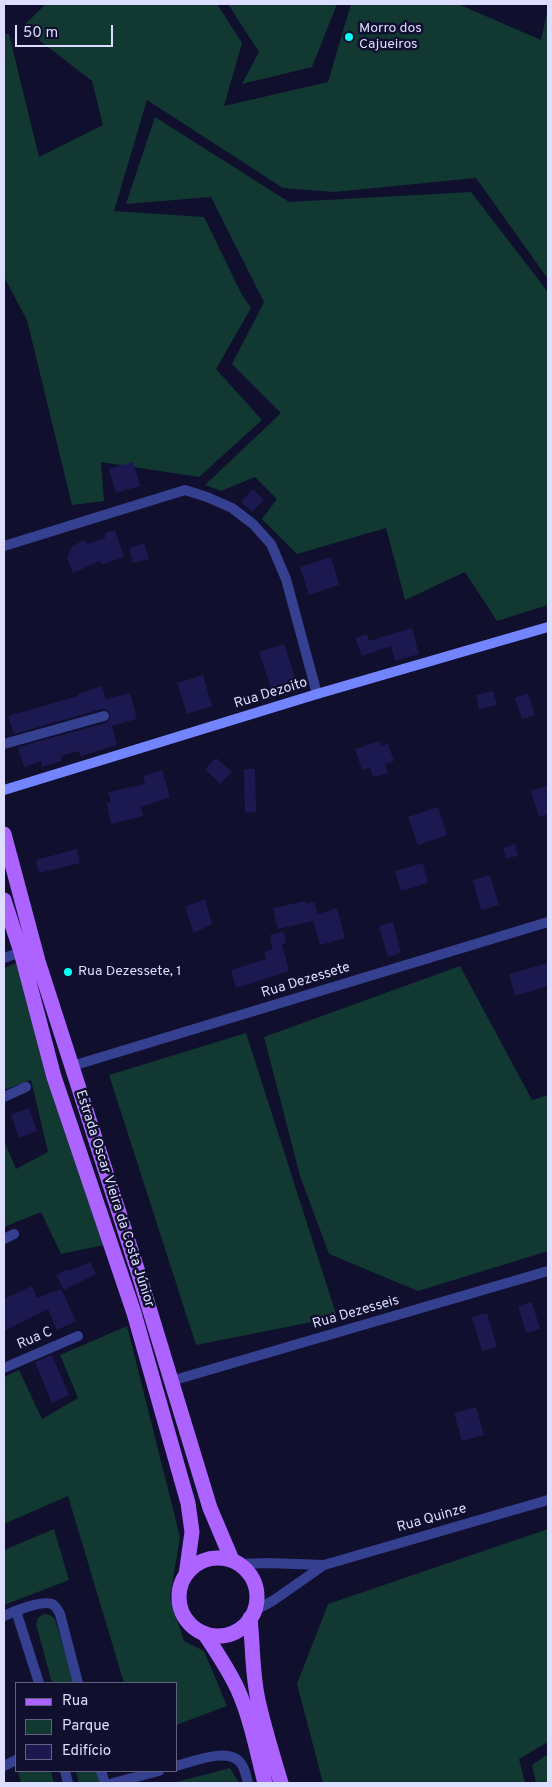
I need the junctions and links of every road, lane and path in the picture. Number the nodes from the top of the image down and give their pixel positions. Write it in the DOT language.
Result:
graph roads {
  1 [pos="4,546"];
  2 [pos="548,627"];
  3 [pos="317,694"];
  4 [pos="104,716"];
  5 [pos="4,744"];
  6 [pos="4,790"];
  7 [pos="4,834"];
  8 [pos="5,907"];
  9 [pos="548,922"];
  10 [pos="21,952"];
  11 [pos="4,958"];
  12 [pos="72,1066"];
  13 [pos="26,1088"];
  14 [pos="4,1097"];
  15 [pos="548,1271"];
  16 [pos="78,1336"];
  17 [pos="4,1368"];
  18 [pos="171,1381"];
  19 [pos="548,1500"];
  20 [pos="236,1562"];
  21 [pos="324,1565"];
  22 [pos="186,1575"];
  23 [pos="16,1610"];
  24 [pos="252,1615"];
  25 [pos="4,1616"];
  26 [pos="204,1633"];
  27 [pos="39,1682"];
  28 [pos="78,1682"];
  29 [pos="178,1765"];
  30 [pos="155,1772"];
  31 [pos="113,1783"];
  32 [pos="248,1783"];
  33 [pos="265,1783"];
  34 [pos="281,1783"];
  1 -- 3 [label="street"];
  2 -- 3 [label="main road, Rua Dezoito"];
  3 -- 6 [label="main road, Rua Dezoito"];
  4 -- 5 [label="street"];
  7 -- 12 [label="main road, Estrada Oscar Vieira da Costa Júnior"];
  8 -- 10 [label="main road, Estrada Oscar Vieira da Costa Júnior"];
  9 -- 12 [label="street, Rua Dezessete"];
  10 -- 11 [label="street"];
  10 -- 22 [label="main road, Estrada Oscar Vieira da Costa Júnior"];
  12 -- 18 [label="main road, Estrada Oscar Vieira da Costa Júnior"];
  13 -- 14 [label="street"];
  15 -- 18 [label="street, Rua Dezesseis"];
  16 -- 17 [label="street, Rua C"];
  18 -- 20 [label="main road, Estrada Oscar Vieira da Costa Júnior"];
  19 -- 21 [label="street, Rua Quinze"];
  20 -- 21 [label="street, Rua Quinze"];
  20 -- 22 [label="main road"];
  20 -- 24 [label="main road"];
  21 -- 24 [label="street, Rua Quinze"];
  22 -- 26 [label="main road"];
  23 -- 25 [label="street"];
  23 -- 27 [label="street"];
  23 -- 28 [label="street"];
  24 -- 26 [label="main road"];
  24 -- 34 [label="main road"];
  26 -- 33 [label="main road"];
  29 -- 32 [label="street"];
  30 -- 31 [label="street"];
}
